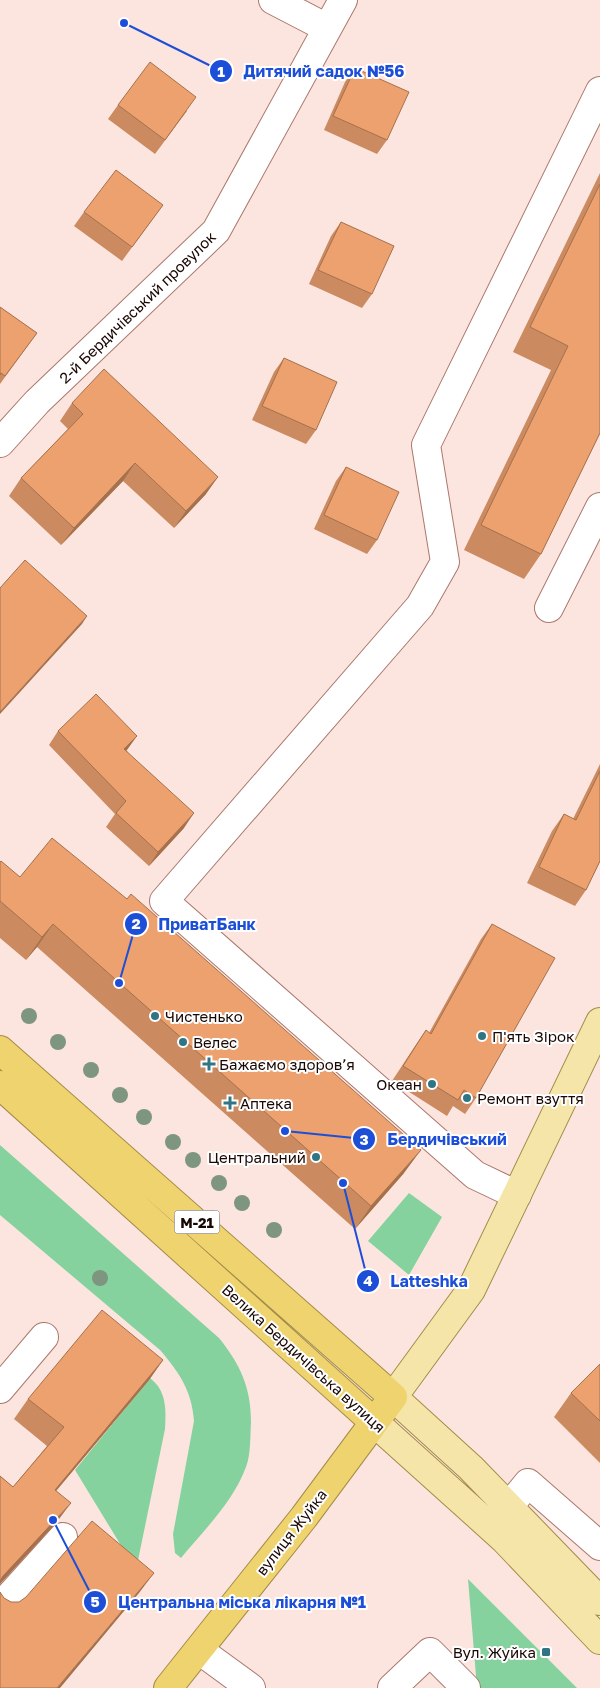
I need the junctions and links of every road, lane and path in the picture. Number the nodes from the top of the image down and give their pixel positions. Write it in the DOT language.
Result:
graph roads {
  1 [pos="273,0"];
  2 [pos="342,0"];
  3 [pos="327,28"];
  4 [pos="600,91"];
  5 [pos="0,443"];
  6 [pos="600,507"];
  7 [pos="550,608"];
  8 [pos="600,1022"];
  9 [pos="0,1050"];
  10 [pos="0,1085"];
  11 [pos="517,1195"];
  12 [pos="44,1337"];
  13 [pos="0,1390"];
  14 [pos="393,1396"];
  15 [pos="374,1422"];
  16 [pos="509,1506"];
  17 [pos="63,1537"];
  18 [pos="600,1546"];
  19 [pos="600,1601"];
  20 [pos="0,1607"];
  21 [pos="600,1640"];
  22 [pos="199,1650"];
  23 [pos="168,1688"];
  24 [pos="251,1688"];
  25 [pos="392,1688"];
  26 [pos="466,1688"];
  1 -- 3 [label="street"];
  2 -- 3 [label="street, 2-й Бердичівський провулок"];
  3 -- 5 [label="street, 2-й Бердичівський провулок"];
  4 -- 11 [label="street"];
  6 -- 7 [label="street"];
  8 -- 11 [label="main road"];
  9 -- 14 [label="highway, Велика Бердичівська вулиця / М-21"];
  10 -- 15 [label="highway, Велика Бердичівська вулиця / М-21"];
  11 -- 14 [label="main road"];
  12 -- 13 [label="street"];
  14 -- 15 [label="highway, вулиця Жуйка"];
  14 -- 16 [label="main road, Велика Бердичівська вулиця"];
  15 -- 21 [label="main road, Велика Бердичівська вулиця"];
  15 -- 22 [label="highway, вулиця Жуйка"];
  16 -- 18 [label="street"];
  16 -- 19 [label="main road, Велика Бердичівська вулиця"];
  17 -- 20 [label="street"];
  22 -- 23 [label="highway, вулиця Жуйка"];
  22 -- 24 [label="street"];
  25 -- 26 [label="street"];
}
